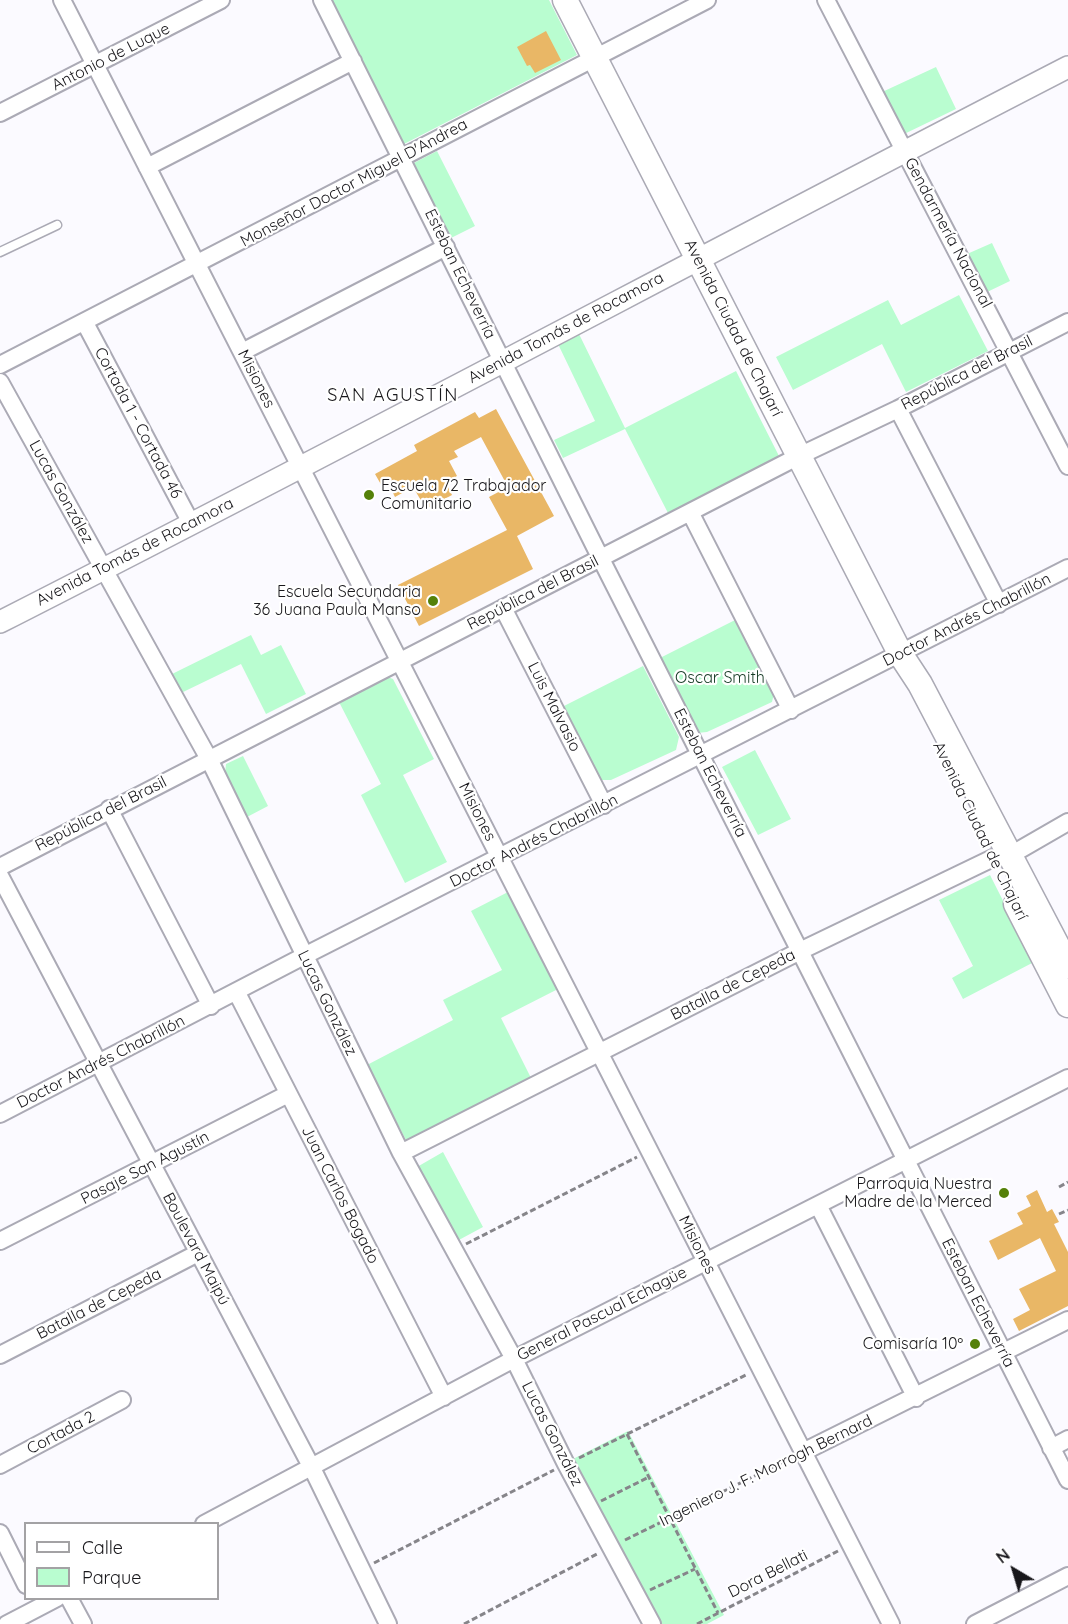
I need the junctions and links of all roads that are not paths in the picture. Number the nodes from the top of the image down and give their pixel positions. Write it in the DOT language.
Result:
graph roads {
  1 [pos="62,0"];
  2 [pos="221,0"];
  3 [pos="322,0"];
  4 [pos="565,0"];
  5 [pos="706,0"];
  6 [pos="826,0"];
  7 [pos="595,58"];
  8 [pos="353,61"];
  9 [pos="95,64"];
  10 [pos="1068,67"];
  11 [pos="0,113"];
  12 [pos="905,151"];
  13 [pos="402,157"];
  14 [pos="147,167"];
  15 [pos="57,225"];
  16 [pos="446,247"];
  17 [pos="0,252"];
  18 [pos="697,259"];
  19 [pos="197,265"];
  20 [pos="1068,322"];
  21 [pos="85,323"];
  22 [pos="1010,351"];
  23 [pos="242,352"];
  24 [pos="504,363"];
  25 [pos="0,365"];
  26 [pos="0,382"];
  27 [pos="898,409"];
  28 [pos="799,456"];
  29 [pos="300,466"];
  30 [pos="1068,466"];
  31 [pos="691,514"];
  32 [pos="191,523"];
  33 [pos="601,559"];
  34 [pos="1068,568"];
  35 [pos="104,569"];
  36 [pos="999,604"];
  37 [pos="503,608"];
  38 [pos="0,622"];
  39 [pos="901,655"];
  40 [pos="400,660"];
  41 [pos="791,710"];
  42 [pos="701,756"];
  43 [pos="209,759"];
  44 [pos="604,806"];
  45 [pos="109,810"];
  46 [pos="1068,822"];
  47 [pos="1001,857"];
  48 [pos="500,858"];
  49 [pos="0,867"];
  50 [pos="0,876"];
  51 [pos="800,951"];
  52 [pos="304,956"];
  53 [pos="1068,966"];
  54 [pos="237,993"];
  55 [pos="1068,1005"];
  56 [pos="211,1006"];
  57 [pos="599,1053"];
  58 [pos="100,1063"];
  59 [pos="1068,1078"];
  60 [pos="288,1094"];
  61 [pos="0,1114"];
  62 [pos="401,1153"];
  63 [pos="907,1160"];
  64 [pos="152,1165"];
  65 [pos="818,1205"];
  66 [pos="0,1241"];
  67 [pos="198,1253"];
  68 [pos="706,1262"];
  69 [pos="1068,1320"];
  70 [pos="1003,1353"];
  71 [pos="0,1355"];
  72 [pos="514,1359"];
  73 [pos="444,1398"];
  74 [pos="916,1398"];
  75 [pos="122,1400"];
  76 [pos="1068,1439"];
  77 [pos="1052,1448"];
  78 [pos="803,1452"];
  79 [pos="0,1465"];
  80 [pos="312,1468"];
  81 [pos="1068,1480"];
  82 [pos="208,1522"];
  83 [pos="0,1533"];
  84 [pos="1068,1576"];
  85 [pos="24,1581"];
  86 [pos="52,1600"];
  87 [pos="70,1600"];
  88 [pos="35,1603"];
  89 [pos="7,1624"];
  90 [pos="83,1624"];
  91 [pos="388,1624"];
  92 [pos="652,1624"];
  93 [pos="891,1624"];
  94 [pos="975,1624"];
  1 -- 9 [label="street, Misiones"];
  2 -- 9 [label="street, Antonio de Luque"];
  3 -- 8 [label="street, Esteban Echeverría"];
  4 -- 7 [label="main road, Avenida Ciudad de Chajarí"];
  5 -- 7 [label="street, Monseñor Doctor Miguel D'Andrea"];
  6 -- 12 [label="street, Gendarmería Nacional"];
  7 -- 13 [label="street, Monseñor Doctor Miguel D'Andrea"];
  7 -- 18 [label="main road, Avenida Ciudad de Chajarí"];
  8 -- 13 [label="street, Esteban Echeverría"];
  8 -- 14 [label="street"];
  9 -- 11 [label="street, Antonio de Luque"];
  9 -- 14 [label="street, Misiones"];
  10 -- 12 [label="street, Avenida Tomás de Rocamora"];
  12 -- 18 [label="street, Avenida Tomás de Rocamora"];
  12 -- 22 [label="street, Gendarmería Nacional"];
  13 -- 16 [label="street, Esteban Echeverría"];
  13 -- 19 [label="street, Monseñor Doctor Miguel D'Andrea"];
  14 -- 19 [label="street, Misiones"];
  15 -- 17 [label="lane"];
  16 -- 23 [label="street"];
  16 -- 24 [label="street, Esteban Echeverría"];
  18 -- 24 [label="street, Avenida Tomás de Rocamora"];
  18 -- 28 [label="main road, Avenida Ciudad de Chajarí"];
  19 -- 21 [label="street, Monseñor Doctor Miguel D'Andrea"];
  19 -- 23 [label="street, Misiones"];
  20 -- 22 [label="street, República del Brasil"];
  21 -- 25 [label="street, Monseñor Doctor Miguel D'Andrea"];
  21 -- 32 [label="street, Cortada 1 - Cortada 46"];
  22 -- 27 [label="street, República del Brasil"];
  22 -- 30 [label="street, Gendarmería Nacional"];
  23 -- 29 [label="street, Misiones"];
  24 -- 29 [label="street, Avenida Tomás de Rocamora"];
  24 -- 33 [label="street, Esteban Echeverría"];
  26 -- 35 [label="street, Lucas González"];
  27 -- 28 [label="street, República del Brasil"];
  27 -- 36 [label="street"];
  28 -- 31 [label="street, República del Brasil"];
  28 -- 39 [label="main road, Avenida Ciudad de Chajarí"];
  29 -- 32 [label="street, Avenida Tomás de Rocamora"];
  29 -- 40 [label="street, Misiones"];
  31 -- 33 [label="street, República del Brasil"];
  31 -- 41 [label="street"];
  32 -- 35 [label="street, Avenida Tomás de Rocamora"];
  33 -- 37 [label="street, República del Brasil"];
  33 -- 42 [label="street, Esteban Echeverría"];
  34 -- 36 [label="street, Doctor Andrés Chabrillón"];
  35 -- 38 [label="street, Avenida Tomás de Rocamora"];
  35 -- 43 [label="street, Lucas González"];
  36 -- 39 [label="street, Doctor Andrés Chabrillón"];
  37 -- 40 [label="street, República del Brasil"];
  37 -- 44 [label="street, Luis Malvasio"];
  39 -- 41 [label="street, Doctor Andrés Chabrillón"];
  39 -- 47 [label="main road, Avenida Ciudad de Chajarí"];
  40 -- 43 [label="street, República del Brasil"];
  40 -- 48 [label="street, Misiones"];
  41 -- 42 [label="street, Doctor Andrés Chabrillón"];
  42 -- 44 [label="street, Doctor Andrés Chabrillón"];
  42 -- 51 [label="street, Esteban Echeverría"];
  43 -- 45 [label="street, República del Brasil"];
  43 -- 52 [label="street, Lucas González"];
  44 -- 48 [label="street, Doctor Andrés Chabrillón"];
  45 -- 49 [label="street, República del Brasil"];
  45 -- 56 [label="street"];
  46 -- 47 [label="street, Batalla de Cepeda"];
  47 -- 51 [label="street, Batalla de Cepeda"];
  47 -- 53 [label="main road, Avenida Ciudad de Chajarí"];
  47 -- 55 [label="main road, Avenida Ciudad de Chajarí"];
  48 -- 52 [label="street, Doctor Andrés Chabrillón"];
  48 -- 57 [label="street, Misiones"];
  50 -- 58 [label="street, Boulevard Maipú"];
  51 -- 57 [label="street, Batalla de Cepeda"];
  51 -- 63 [label="street, Esteban Echeverría"];
  52 -- 54 [label="street, Doctor Andrés Chabrillón"];
  52 -- 62 [label="street, Lucas González"];
  54 -- 56 [label="street, Doctor Andrés Chabrillón"];
  54 -- 60 [label="street, Juan Carlos Bogado"];
  56 -- 58 [label="street, Doctor Andrés Chabrillón"];
  57 -- 62 [label="street, Batalla de Cepeda"];
  57 -- 68 [label="street, Misiones"];
  58 -- 61 [label="street, Doctor Andrés Chabrillón"];
  58 -- 64 [label="street, Boulevard Maipú"];
  59 -- 63 [label="street, General Pascual Echagüe"];
  60 -- 64 [label="street, Pasaje San Agustín"];
  60 -- 73 [label="street, Juan Carlos Bogado"];
  62 -- 72 [label="street, Lucas González"];
  63 -- 65 [label="street, General Pascual Echagüe"];
  63 -- 70 [label="street, Esteban Echeverría"];
  64 -- 66 [label="street, Pasaje San Agustín"];
  64 -- 67 [label="street, Boulevard Maipú"];
  65 -- 68 [label="street, General Pascual Echagüe"];
  65 -- 74 [label="street"];
  67 -- 71 [label="street, Batalla de Cepeda"];
  67 -- 80 [label="street, Boulevard Maipú"];
  68 -- 72 [label="street, General Pascual Echagüe"];
  68 -- 78 [label="street, Misiones"];
  69 -- 70 [label="street, Ingeniero J. F. Morrogh Bernard"];
  70 -- 74 [label="street, Ingeniero J. F. Morrogh Bernard"];
  70 -- 77 [label="street, Esteban Echeverría"];
  72 -- 73 [label="street, General Pascual Echagüe"];
  72 -- 92 [label="street, Lucas González"];
  73 -- 80 [label="street, General Pascual Echagüe"];
  74 -- 78 [label="street, Ingeniero J. F. Morrogh Bernard"];
  75 -- 79 [label="street, Cortada 2"];
  76 -- 77 [label="street"];
  77 -- 81 [label="street, Esteban Echeverría"];
  78 -- 93 [label="street, Misiones"];
  80 -- 82 [label="street, General Pascual Echagüe"];
  80 -- 91 [label="street, Boulevard Maipú"];
  83 -- 85 [label="street"];
  84 -- 94 [label="street"];
  86 -- 88 [label="street"];
  87 -- 90 [label="street"];
  88 -- 89 [label="street"];
}
